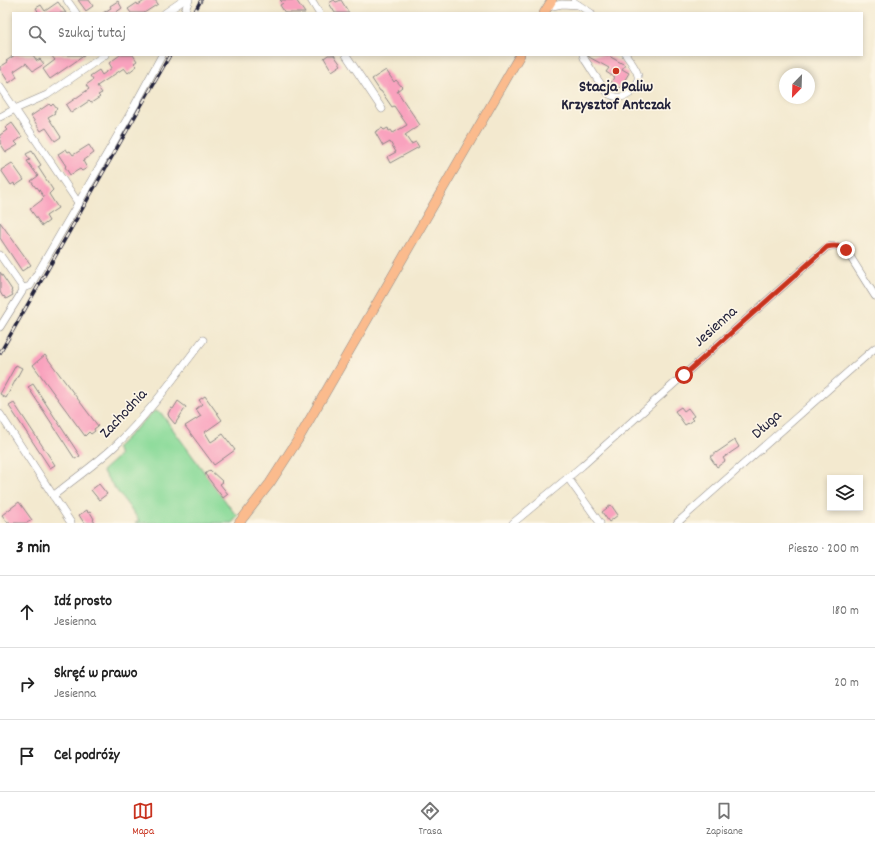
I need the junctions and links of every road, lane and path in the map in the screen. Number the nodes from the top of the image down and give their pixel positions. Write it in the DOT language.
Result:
graph roads {
  1 [pos="67,0"];
  2 [pos="184,0"];
  3 [pos="189,0"];
  4 [pos="311,0"];
  5 [pos="575,2"];
  6 [pos="548,7"];
  7 [pos="75,12"];
  8 [pos="166,12"];
  9 [pos="184,12"];
  10 [pos="318,12"];
  11 [pos="590,12"];
  12 [pos="104,56"];
  13 [pos="161,56"];
  14 [pos="347,56"];
  15 [pos="519,56"];
  16 [pos="583,56"];
  17 [pos="627,56"];
  18 [pos="0,87"];
  19 [pos="15,109"];
  20 [pos="382,109"];
  21 [pos="0,117"];
  22 [pos="79,204"];
  23 [pos="0,255"];
  24 [pos="23,288"];
  25 [pos="875,296"];
  26 [pos="0,327"];
  27 [pos="203,340"];
  28 [pos="875,348"];
  29 [pos="0,414"];
  30 [pos="568,478"];
  31 [pos="53,496"];
  32 [pos="71,523"];
  33 [pos="239,523"];
  34 [pos="513,523"];
  35 [pos="600,523"];
  36 [pos="677,523"];
  1 -- 7 [label="street"];
  2 -- 8 [label="street"];
  3 -- 9 [label="street"];
  4 -- 10 [label="street"];
  5 -- 6 [label="street"];
  5 -- 11 [label="street"];
  12 -- 19 [label="street"];
  13 -- 22 [label="street"];
  14 -- 20 [label="street"];
  15 -- 33 [label="main road"];
  16 -- 17 [label="street"];
  18 -- 19 [label="street"];
  19 -- 21 [label="street"];
  19 -- 22 [label="street"];
  22 -- 24 [label="street"];
  23 -- 24 [label="street"];
  24 -- 26 [label="street"];
  25 -- 30 [label="street, Jesienna"];
  27 -- 31 [label="street, Zachodnia"];
  28 -- 36 [label="street, Długa"];
  29 -- 31 [label="street"];
  30 -- 34 [label="street, Jesienna"];
  30 -- 35 [label="street"];
  31 -- 32 [label="street"];
}
